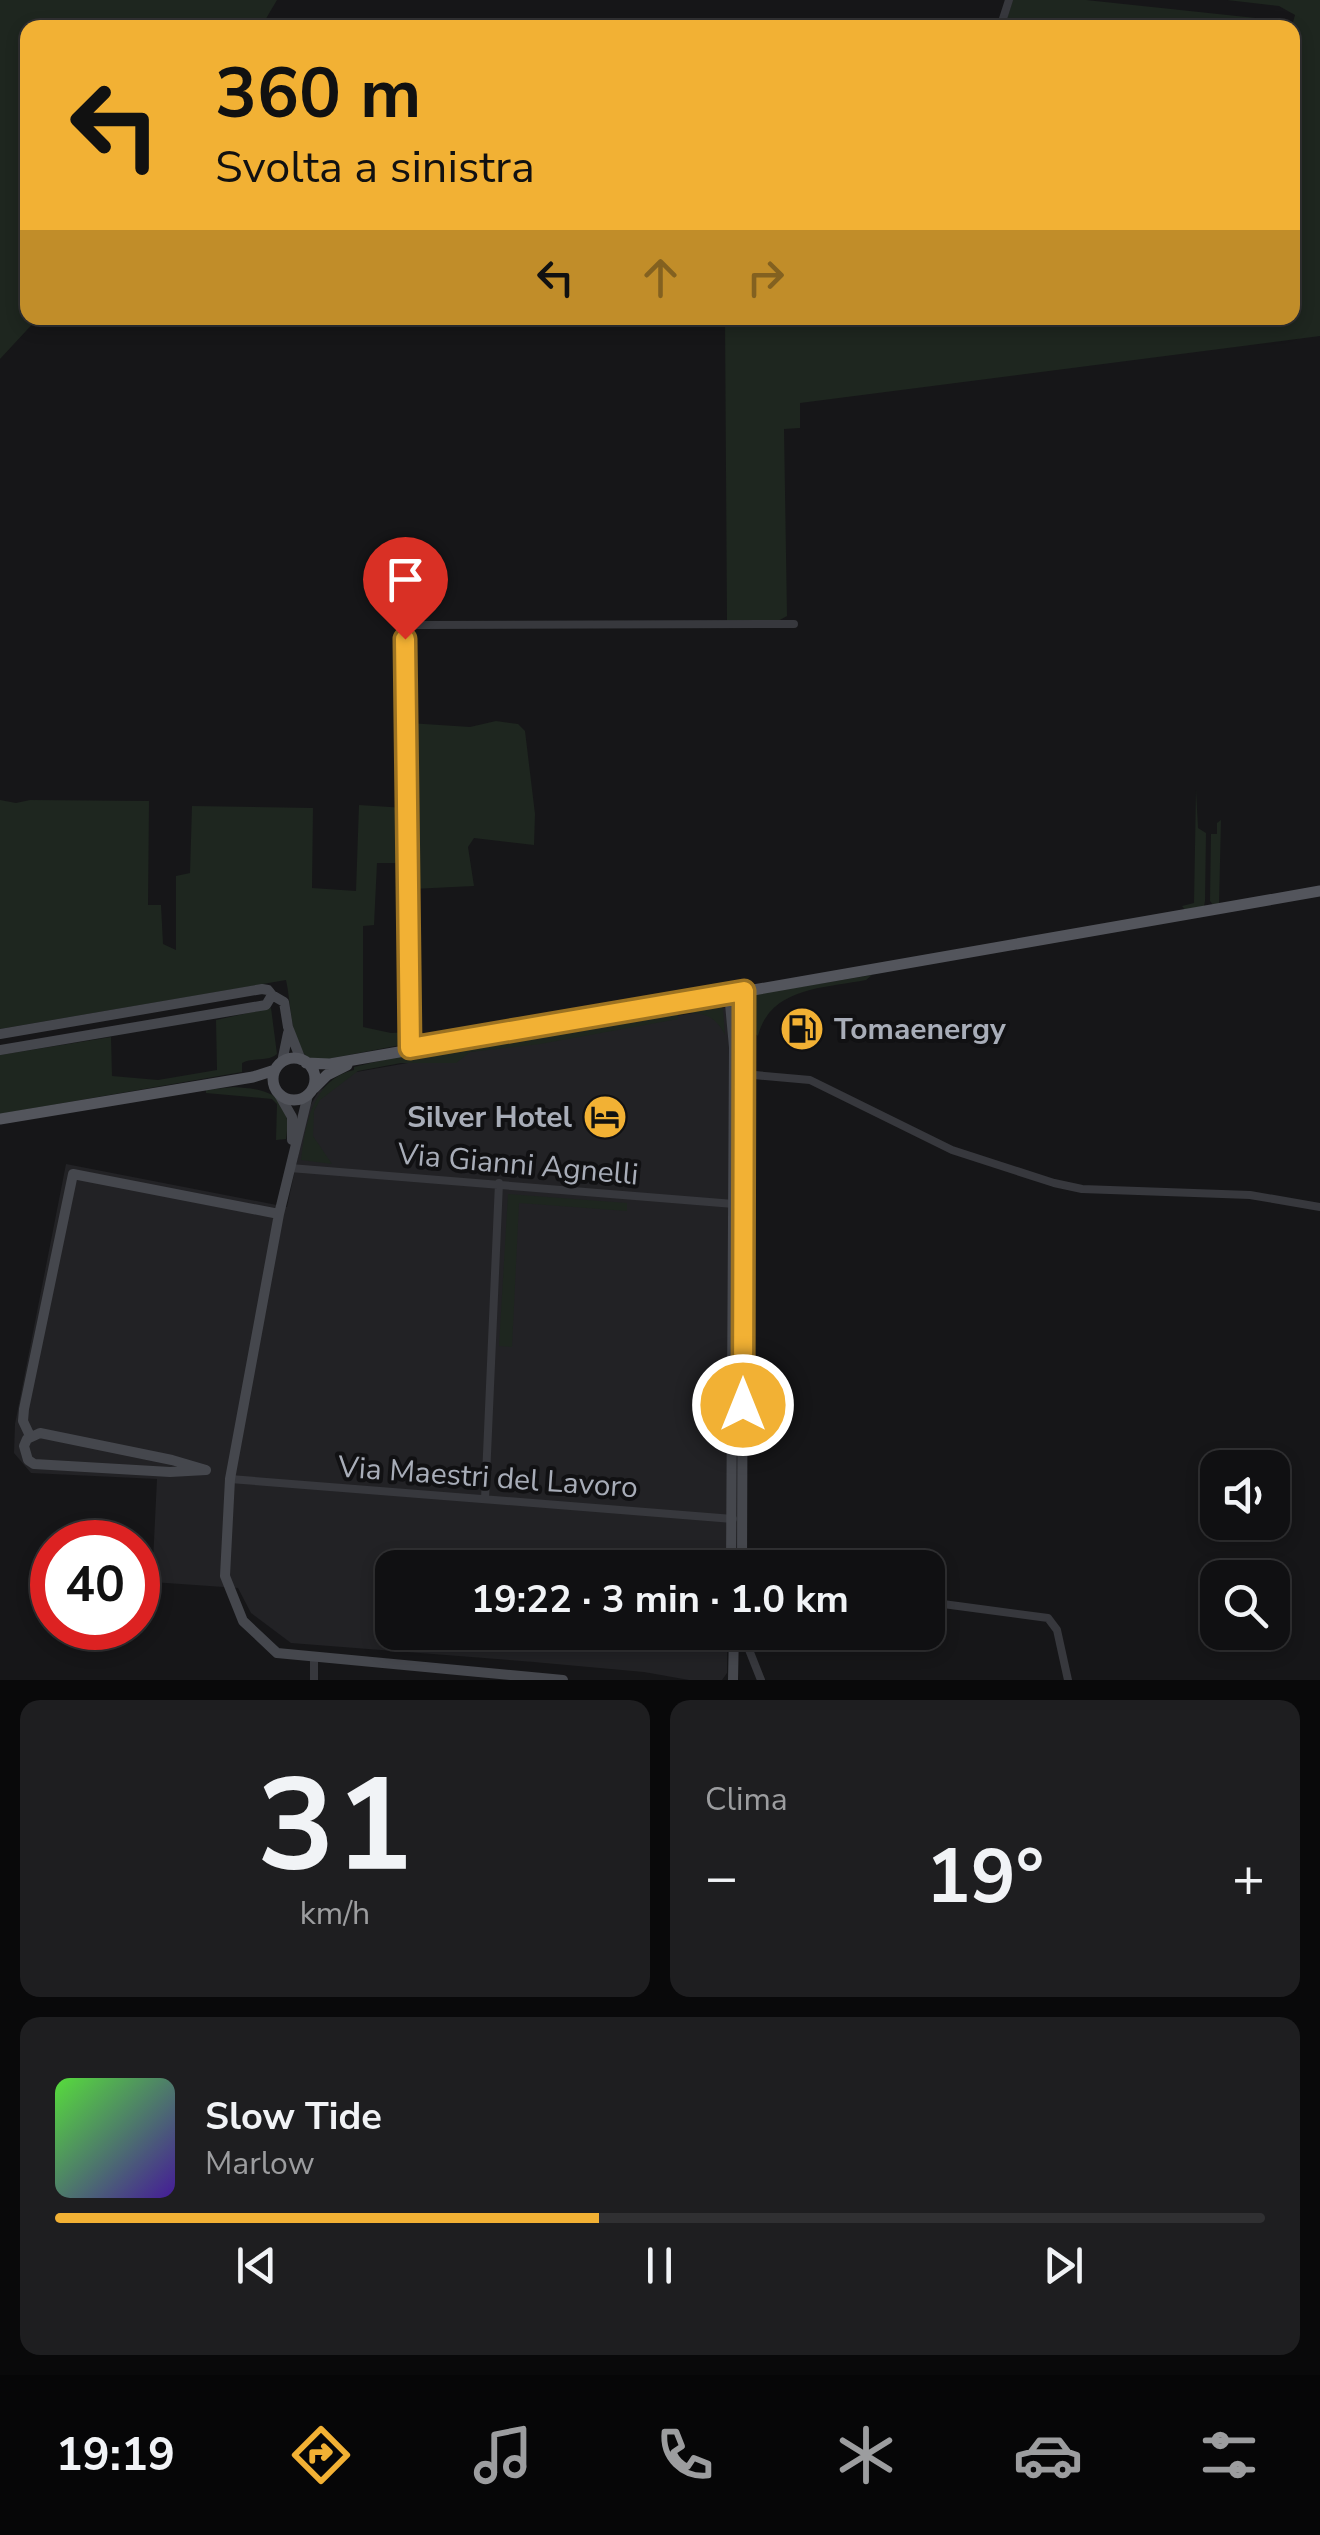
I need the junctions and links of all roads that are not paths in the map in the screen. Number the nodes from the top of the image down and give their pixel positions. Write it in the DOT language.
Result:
graph roads {
  1 [pos="794,624"];
  2 [pos="1320,891"];
  3 [pos="744,991"];
  4 [pos="729,993"];
  5 [pos="272,995"];
  6 [pos="187,1002"];
  7 [pos="190,1018"];
  8 [pos="66,1023"];
  9 [pos="288,1026"];
  10 [pos="0,1034"];
  11 [pos="68,1038"];
  12 [pos="410,1048"];
  13 [pos="0,1050"];
  14 [pos="364,1058"];
  15 [pos="304,1061"];
  16 [pos="278,1066"];
  17 [pos="739,1074"];
  18 [pos="223,1082"];
  19 [pos="309,1093"];
  20 [pos="278,1094"];
  21 [pos="0,1119"];
  22 [pos="290,1167"];
  23 [pos="499,1183"];
  24 [pos="738,1204"];
  25 [pos="1320,1208"];
  26 [pos="279,1214"];
  27 [pos="30,1436"];
  28 [pos="206,1470"];
  29 [pos="231,1476"];
  30 [pos="486,1500"];
  31 [pos="737,1518"];
  32 [pos="733,1550"];
  33 [pos="740,1550"];
  34 [pos="945,1604"];
  35 [pos="734,1650"];
  36 [pos="749,1650"];
  37 [pos="314,1658"];
  38 [pos="314,1680"];
  39 [pos="563,1680"];
  40 [pos="733,1680"];
  41 [pos="761,1680"];
  42 [pos="1068,1680"];
  1 -- 12 [label="street"];
  2 -- 3 [label="main road"];
  3 -- 4 [label="main road"];
  3 -- 17 [label="street"];
  4 -- 12 [label="main road"];
  4 -- 17 [label="street"];
  5 -- 6 [label="street"];
  5 -- 7 [label="street"];
  5 -- 9 [label="street"];
  6 -- 7 [label="street"];
  6 -- 8 [label="street"];
  7 -- 11 [label="street"];
  8 -- 10 [label="street"];
  8 -- 11 [label="street"];
  9 -- 15 [label="street"];
  9 -- 16 [label="street"];
  11 -- 13 [label="street"];
  12 -- 14 [label="main road"];
  14 -- 15 [label="main road"];
  14 -- 19 [label="main road"];
  15 -- 16 [label="main road"];
  15 -- 19 [label="main road"];
  16 -- 18 [label="main road"];
  16 -- 20 [label="main road"];
  17 -- 24 [label="street"];
  17 -- 25 [label="street"];
  18 -- 20 [label="main road"];
  18 -- 21 [label="main road"];
  19 -- 20 [label="main road"];
  19 -- 22 [label="street"];
  20 -- 22 [label="street"];
  22 -- 23 [label="street, Via Gianni Agnelli"];
  22 -- 26 [label="street"];
  23 -- 24 [label="street, Via Gianni Agnelli"];
  23 -- 30 [label="street"];
  24 -- 31 [label="street"];
  26 -- 27 [label="street"];
  26 -- 29 [label="street"];
  27 -- 28 [label="street"];
  27 -- 28 [label="street"];
  28 -- 29 [label="street"];
  29 -- 30 [label="street, Via Maestri del Lavoro"];
  29 -- 37 [label="street"];
  30 -- 31 [label="street, Via Maestri del Lavoro"];
  31 -- 32 [label="street"];
  31 -- 33 [label="street"];
  34 -- 42 [label="street"];
  35 -- 40 [label="street"];
  36 -- 41 [label="street"];
  37 -- 38 [label="street"];
  37 -- 39 [label="street"];
}
